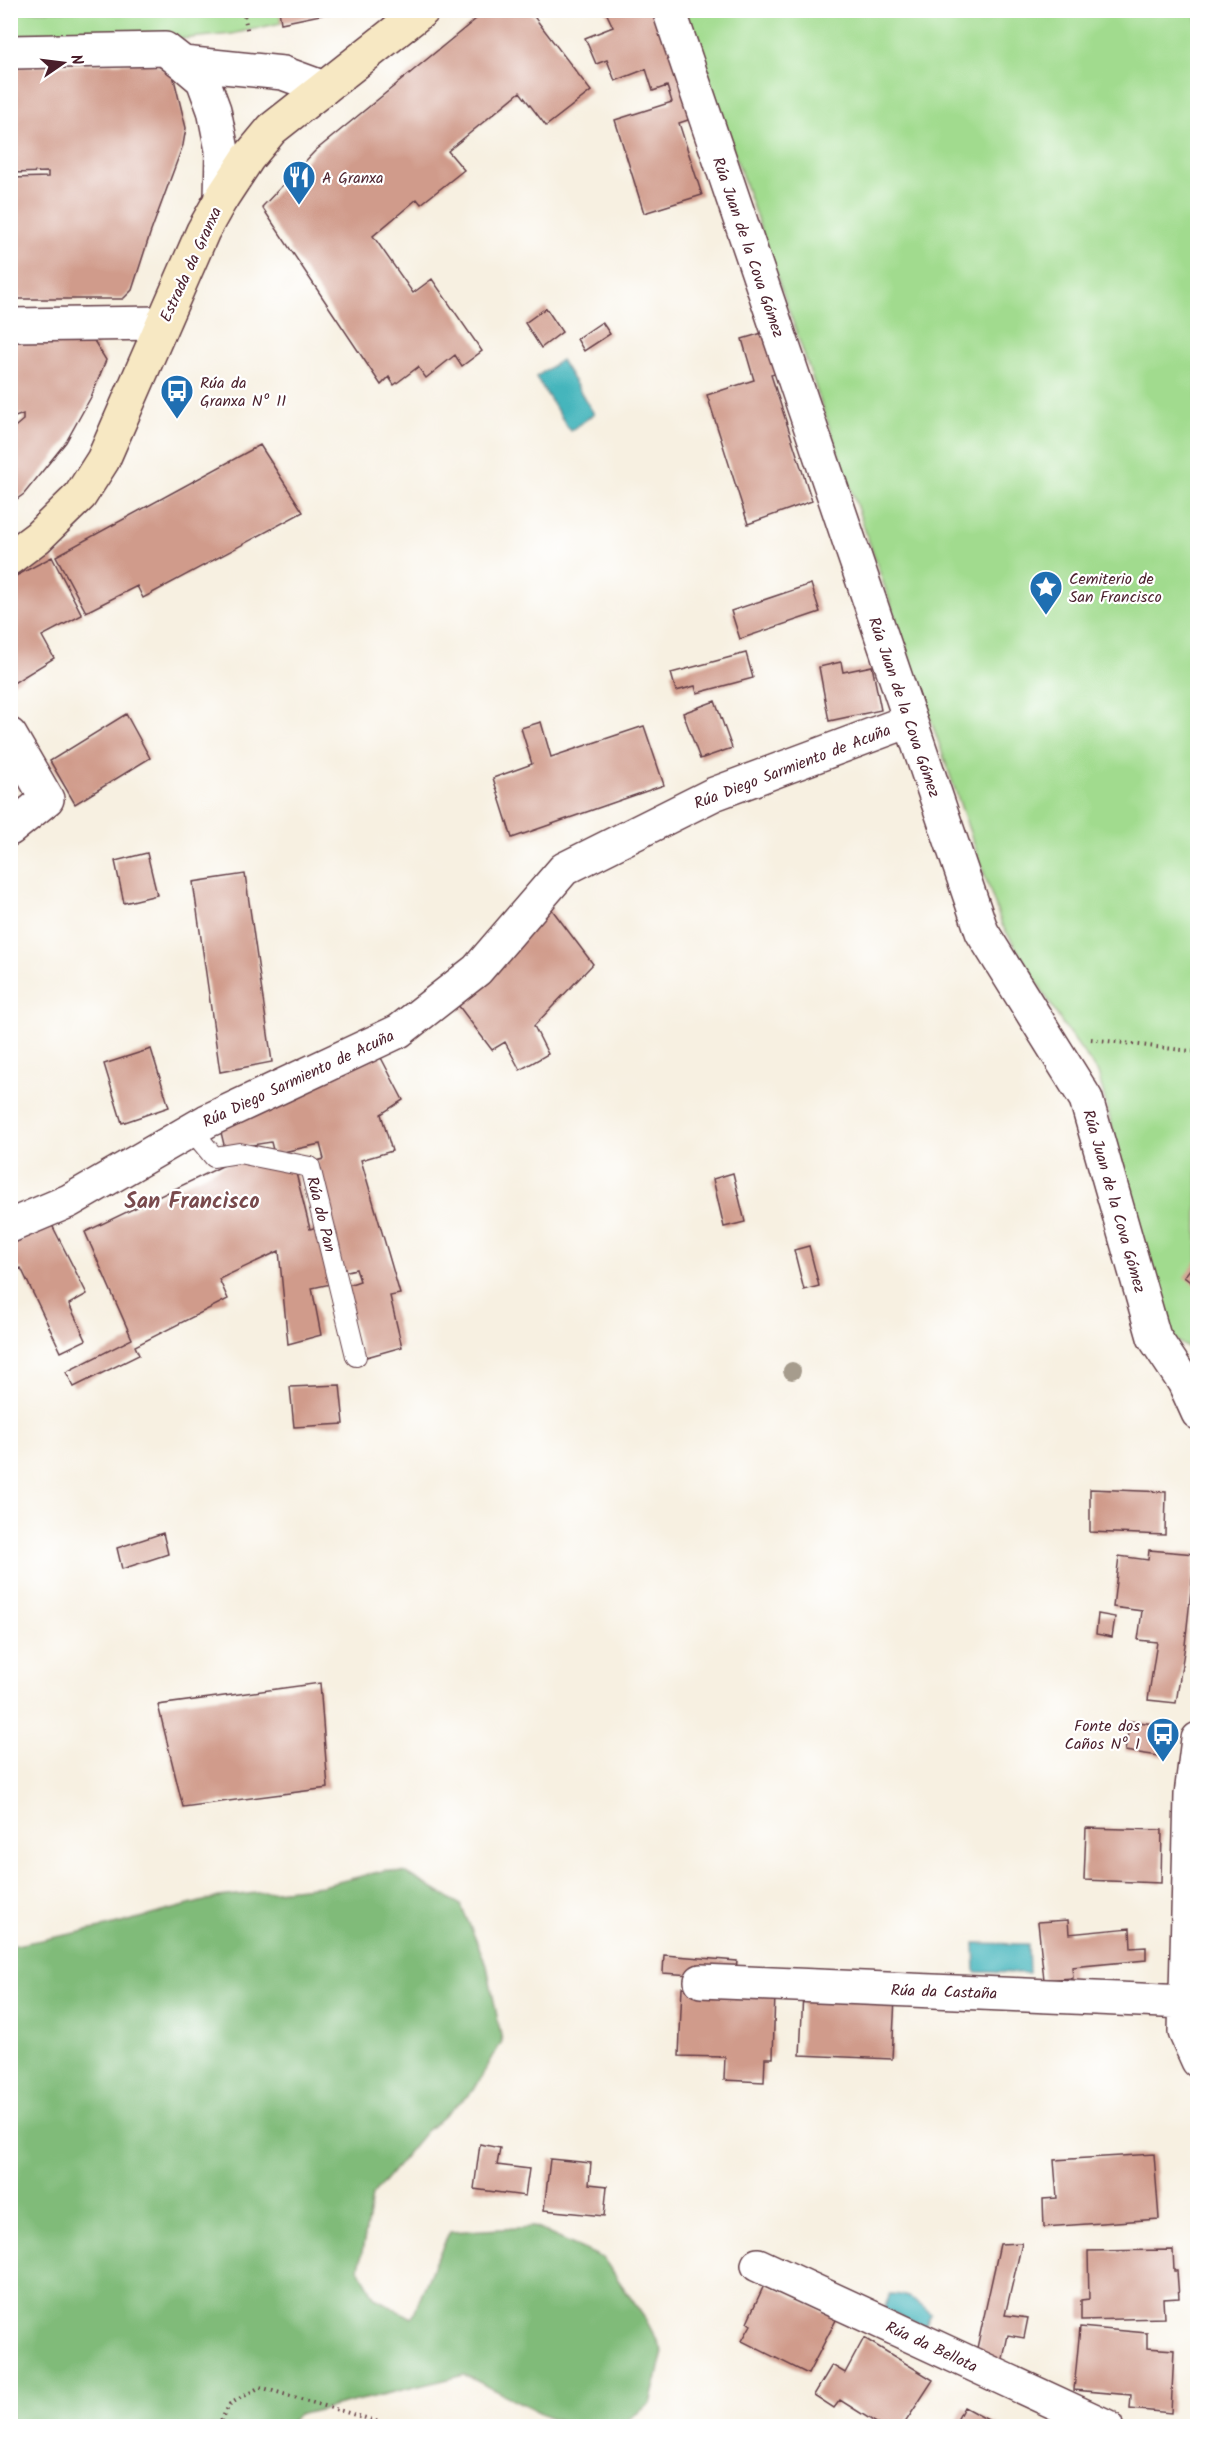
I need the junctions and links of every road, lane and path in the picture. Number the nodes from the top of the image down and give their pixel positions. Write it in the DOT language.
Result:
graph roads {
  1 [pos="423,10"];
  2 [pos="669,10"];
  3 [pos="10,52"];
  4 [pos="174,56"];
  5 [pos="324,88"];
  6 [pos="220,199"];
  7 [pos="162,323"];
  8 [pos="10,325"];
  9 [pos="10,558"];
  10 [pos="909,721"];
  11 [pos="10,735"];
  12 [pos="10,829"];
  13 [pos="1045,1033"];
  14 [pos="1197,1052"];
  15 [pos="191,1129"];
  16 [pos="10,1226"];
  17 [pos="356,1356"];
  18 [pos="1190,1379"];
  19 [pos="1197,1413"];
  20 [pos="1197,1739"];
  21 [pos="701,1981"];
  22 [pos="1186,2002"];
  23 [pos="1197,2061"];
  24 [pos="758,2265"];
  25 [pos="218,2427"];
  26 [pos="393,2427"];
  27 [pos="1106,2427"];
  1 -- 5 [label="main road, Estrada da Granxa"];
  2 -- 10 [label="street, Rúa Juan de la Cova Gómez"];
  3 -- 4 [label="street"];
  4 -- 5 [label="street"];
  4 -- 6 [label="street"];
  5 -- 6 [label="main road, Estrada da Granxa"];
  6 -- 7 [label="main road, Estrada da Granxa"];
  7 -- 8 [label="street"];
  7 -- 9 [label="main road, Estrada da Granxa"];
  10 -- 13 [label="street, Rúa Juan de la Cova Gómez"];
  10 -- 15 [label="street, Rúa Diego Sarmiento de Acuña"];
  11 -- 12 [label="street"];
  13 -- 14 [label="path"];
  13 -- 18 [label="street, Rúa Juan de la Cova Gómez"];
  15 -- 16 [label="street, Rúa Diego Sarmiento de Acuña"];
  15 -- 17 [label="lane, Rúa do Pan"];
  18 -- 19 [label="street, Rúa Juan de la Cova Gómez"];
  20 -- 22 [label="street"];
  21 -- 22 [label="street, Rúa da Castaña"];
  22 -- 23 [label="street"];
  24 -- 27 [label="street, Rúa da Bellota"];
  25 -- 26 [label="path"];
}
